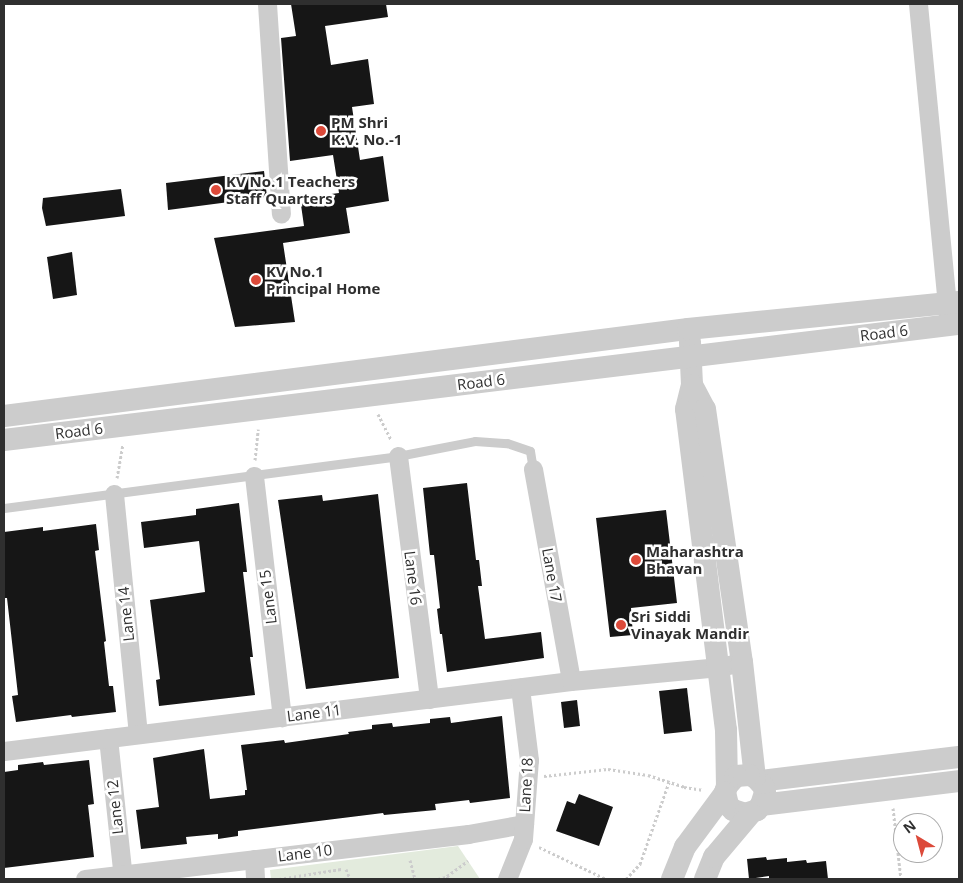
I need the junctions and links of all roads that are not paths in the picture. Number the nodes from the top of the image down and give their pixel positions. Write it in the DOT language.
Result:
graph roads {
  1 [pos="267,4"];
  2 [pos="918,4"];
  3 [pos="281,214"];
  4 [pos="953,303"];
  5 [pos="954,325"];
  6 [pos="688,329"];
  7 [pos="691,356"];
  8 [pos="692,386"];
  9 [pos="4,416"];
  10 [pos="4,440"];
  11 [pos="398,456"];
  12 [pos="533,469"];
  13 [pos="254,476"];
  14 [pos="114,494"];
  15 [pos="4,508"];
  16 [pos="742,662"];
  17 [pos="719,667"];
  18 [pos="571,681"];
  19 [pos="520,688"];
  20 [pos="429,699"];
  21 [pos="282,717"];
  22 [pos="138,734"];
  23 [pos="108,738"];
  24 [pos="4,751"];
  25 [pos="959,757"];
  26 [pos="758,779"];
  27 [pos="959,781"];
  28 [pos="726,790"];
  29 [pos="756,809"];
  30 [pos="523,832"];
  31 [pos="254,859"];
  32 [pos="123,877"];
  33 [pos="86,879"];
  34 [pos="256,879"];
  35 [pos="506,879"];
  36 [pos="672,879"];
  37 [pos="705,879"];
  1 -- 3 [label="street"];
  2 -- 4 [label="street"];
  4 -- 5 [label="street"];
  4 -- 6 [label="street, Road 6"];
  5 -- 7 [label="street, Road 6"];
  6 -- 7 [label="street"];
  6 -- 9 [label="street, Road 6"];
  7 -- 8 [label="street"];
  7 -- 10 [label="street, Road 6"];
  8 -- 16 [label="street"];
  8 -- 17 [label="street"];
  11 -- 12 [label="lane"];
  11 -- 13 [label="lane"];
  11 -- 20 [label="street, Lane 16"];
  12 -- 18 [label="street, Lane 17"];
  13 -- 14 [label="lane"];
  13 -- 21 [label="street, Lane 15"];
  14 -- 15 [label="lane"];
  14 -- 22 [label="street, Lane 14"];
  16 -- 17 [label="street, Lane 11"];
  16 -- 26 [label="street"];
  17 -- 18 [label="street, Lane 11"];
  17 -- 28 [label="street"];
  18 -- 19 [label="street, Lane 11"];
  19 -- 20 [label="street, Lane 11"];
  19 -- 30 [label="street, Lane 18"];
  20 -- 21 [label="street, Lane 11"];
  21 -- 22 [label="street, Lane 11"];
  22 -- 23 [label="street, Lane 11"];
  23 -- 24 [label="street, Lane 11"];
  23 -- 32 [label="street, Lane 12"];
  25 -- 26 [label="street"];
  26 -- 28 [label="street"];
  26 -- 29 [label="street"];
  27 -- 29 [label="street"];
  28 -- 29 [label="street"];
  28 -- 36 [label="street"];
  29 -- 37 [label="street"];
  30 -- 31 [label="street, Lane 10"];
  30 -- 35 [label="street, Lane 18"];
  31 -- 32 [label="street, Lane 10"];
  31 -- 34 [label="street"];
  32 -- 33 [label="street, Lane 10"];
}
